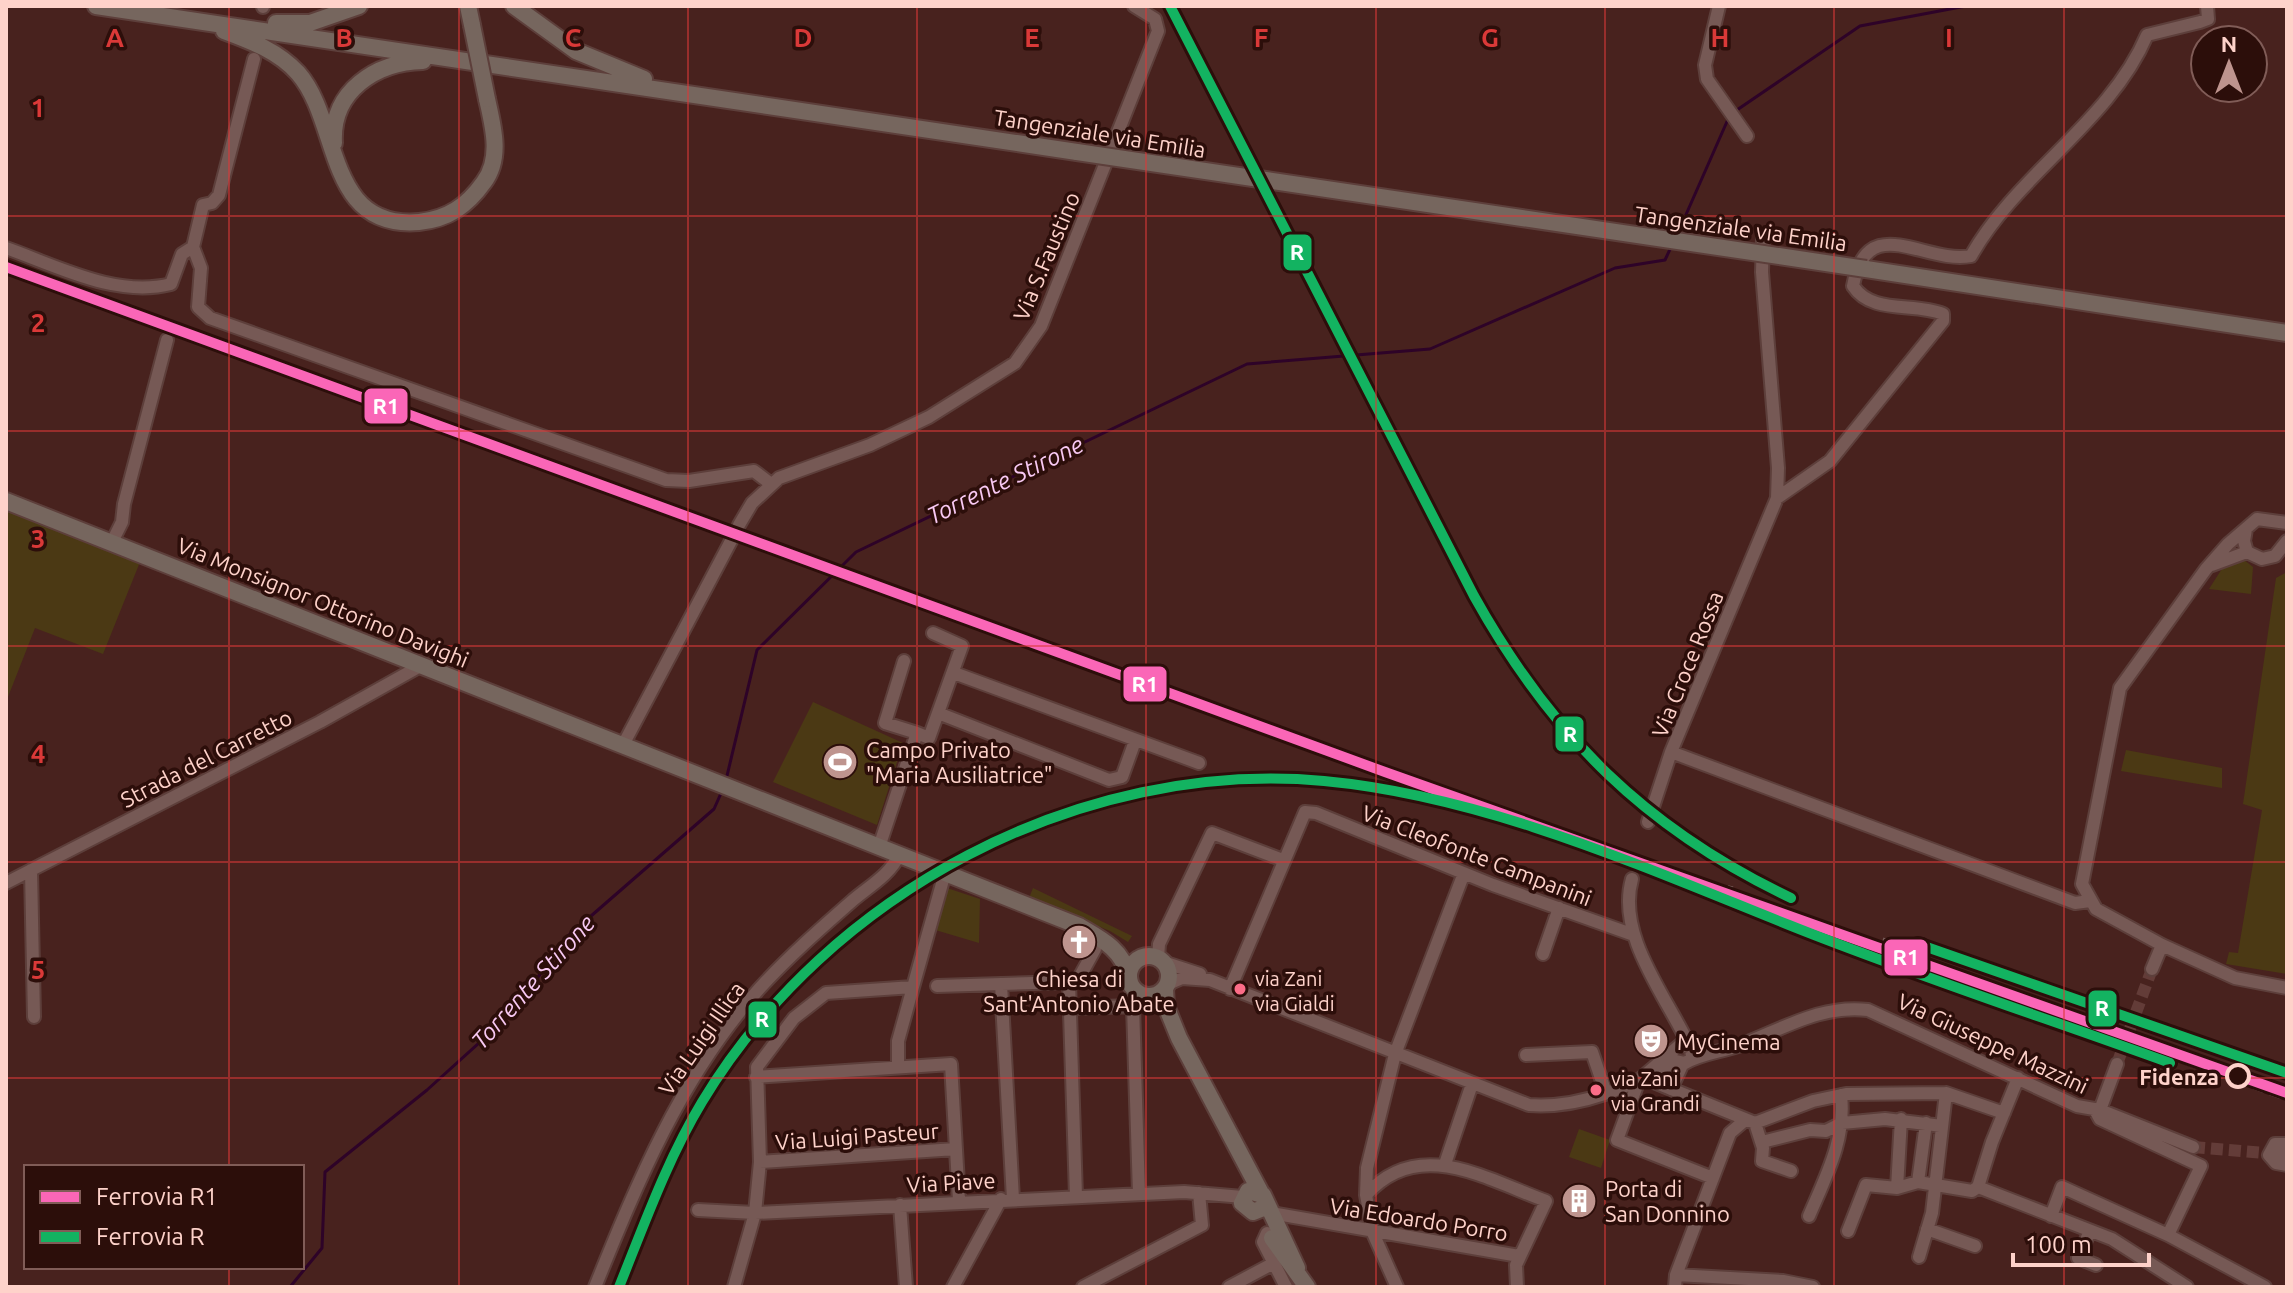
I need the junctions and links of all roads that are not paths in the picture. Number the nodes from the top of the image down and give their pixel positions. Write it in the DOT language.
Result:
graph roads {
  1 [pos="96,6"];
  2 [pos="359,6"];
  3 [pos="468,6"];
  4 [pos="514,6"];
  5 [pos="1134,6"];
  6 [pos="1719,6"];
  7 [pos="2207,6"];
  8 [pos="196,20"];
  9 [pos="254,59"];
  10 [pos="462,59"];
  11 [pos="679,91"];
  12 [pos="1747,136"];
  13 [pos="334,160"];
  14 [pos="1763,240"];
  15 [pos="193,247"];
  16 [pos="6,248"];
  17 [pos="2287,333"];
  18 [pos="167,340"];
  19 [pos="771,484"];
  20 [pos="1777,498"];
  21 [pos="6,501"];
  22 [pos="2282,523"];
  23 [pos="739,525"];
  24 [pos="2247,528"];
  25 [pos="732,539"];
  26 [pos="112,542"];
  27 [pos="2285,544"];
  28 [pos="2247,552"];
  29 [pos="2206,569"];
  30 [pos="933,633"];
  31 [pos="904,661"];
  32 [pos="422,665"];
  33 [pos="954,673"];
  34 [pos="938,713"];
  35 [pos="917,733"];
  36 [pos="1135,741"];
  37 [pos="623,745"];
  38 [pos="1671,752"];
  39 [pos="1199,763"];
  40 [pos="1648,822"];
  41 [pos="879,847"];
  42 [pos="899,855"];
  43 [pos="1283,860"];
  44 [pos="31,870"];
  45 [pos="945,873"];
  46 [pos="1464,873"];
  47 [pos="1632,879"];
  48 [pos="6,883"];
  49 [pos="2082,884"];
  50 [pos="2054,894"];
  51 [pos="2090,901"];
  52 [pos="1559,908"];
  53 [pos="1079,926"];
  54 [pos="1634,935"];
  55 [pos="2162,945"];
  56 [pos="1095,949"];
  57 [pos="1543,954"];
  58 [pos="1156,959"];
  59 [pos="2152,969"];
  60 [pos="1128,975"];
  61 [pos="1210,980"];
  62 [pos="1069,982"];
  63 [pos="1001,984"];
  64 [pos="937,986"];
  65 [pos="1166,986"];
  66 [pos="913,987"];
  67 [pos="2287,988"];
  68 [pos="1230,989"];
  69 [pos="1144,996"];
  70 [pos="1070,1008"];
  71 [pos="34,1017"];
  72 [pos="1179,1038"];
  73 [pos="1683,1053"];
  74 [pos="1395,1054"];
  75 [pos="1526,1055"];
  76 [pos="2117,1064"];
  77 [pos="898,1067"];
  78 [pos="756,1077"];
  79 [pos="2018,1078"];
  80 [pos="1641,1079"];
  81 [pos="1472,1084"];
  82 [pos="1671,1089"];
  83 [pos="1606,1093"];
  84 [pos="1946,1093"];
  85 [pos="1841,1095"];
  86 [pos="2098,1110"];
  87 [pos="2004,1113"];
  88 [pos="1901,1119"];
  89 [pos="1750,1122"];
  90 [pos="1842,1123"];
  91 [pos="1926,1123"];
  92 [pos="1942,1126"];
  93 [pos="1762,1142"];
  94 [pos="2193,1147"];
  95 [pos="956,1149"];
  96 [pos="760,1162"];
  97 [pos="1445,1164"];
  98 [pos="1791,1171"];
  99 [pos="1713,1178"];
  100 [pos="1918,1182"];
  101 [pos="1935,1185"];
  102 [pos="1978,1187"];
  103 [pos="1897,1188"];
  104 [pos="1139,1193"];
  105 [pos="1202,1194"];
  106 [pos="1366,1195"];
  107 [pos="1076,1196"];
  108 [pos="1007,1199"];
  109 [pos="959,1201"];
  110 [pos="1254,1202"];
  111 [pos="900,1205"];
  112 [pos="698,1210"];
  113 [pos="755,1213"];
  114 [pos="1809,1216"];
  115 [pos="2051,1216"];
  116 [pos="1313,1221"];
  117 [pos="1927,1229"];
  118 [pos="1848,1231"];
  119 [pos="2090,1231"];
  120 [pos="1373,1233"];
  121 [pos="1274,1234"];
  122 [pos="2168,1235"];
  123 [pos="1975,1246"];
  124 [pos="1519,1256"];
  125 [pos="1919,1257"];
  126 [pos="1274,1263"];
  127 [pos="2096,1265"];
  128 [pos="1675,1281"];
  129 [pos="1722,1283"];
  130 [pos="1810,1286"];
  131 [pos="595,1287"];
  132 [pos="734,1287"];
  133 [pos="906,1287"];
  134 [pos="953,1287"];
  135 [pos="1083,1287"];
  136 [pos="1229,1287"];
  137 [pos="1286,1287"];
  138 [pos="1307,1287"];
  139 [pos="1397,1287"];
  140 [pos="1517,1287"];
  141 [pos="2187,1287"];
  142 [pos="2265,1287"];
  1 -- 8 [label="main road, Tangenziale via Emilia"];
  2 -- 8 [label="main road"];
  3 -- 13 [label="main road, bridge"];
  4 -- 11 [label="main road"];
  5 -- 19 [label="street, Via S.Faustino"];
  6 -- 12 [label="street"];
  7 -- 20 [label="street"];
  8 -- 10 [label="main road, Tangenziale via Emilia"];
  8 -- 13 [label="main road"];
  9 -- 15 [label="street"];
  10 -- 11 [label="main road, Tangenziale via Emilia"];
  10 -- 13 [label="main road"];
  11 -- 17 [label="main road, Tangenziale via Emilia, bridge"];
  14 -- 20 [label="street, Via Croce Rossa"];
  15 -- 16 [label="street"];
  15 -- 19 [label="street"];
  18 -- 26 [label="street"];
  19 -- 23 [label="street"];
  20 -- 38 [label="street, Via Croce Rossa"];
  21 -- 26 [label="main road, Via Monsignor Ottorino Davighi"];
  22 -- 24 [label="street"];
  22 -- 27 [label="street"];
  24 -- 28 [label="street"];
  24 -- 29 [label="street"];
  25 -- 37 [label="street"];
  26 -- 32 [label="main road, Via Monsignor Ottorino Davighi"];
  27 -- 28 [label="street"];
  28 -- 29 [label="street"];
  29 -- 49 [label="street"];
  30 -- 33 [label="street"];
  31 -- 35 [label="street"];
  32 -- 37 [label="main road, Via Monsignor Ottorino Davighi"];
  32 -- 44 [label="street, Strada del Carretto"];
  33 -- 34 [label="street"];
  33 -- 36 [label="street"];
  34 -- 35 [label="street"];
  34 -- 36 [label="street"];
  35 -- 41 [label="street"];
  36 -- 39 [label="street"];
  37 -- 41 [label="main road, Via Monsignor Ottorino Davighi"];
  38 -- 40 [label="street"];
  38 -- 50 [label="street, Via Croce Rossa"];
  41 -- 42 [label="main road, Via Monsignor Ottorino Davighi"];
  42 -- 45 [label="main road, Via Monsignor Ottorino Davighi"];
  42 -- 131 [label="street, Via Luigi Illica"];
  43 -- 46 [label="street, Via Cleofonte Campanini"];
  43 -- 58 [label="street"];
  43 -- 68 [label="street"];
  44 -- 48 [label="street, Strada del Carretto"];
  44 -- 71 [label="street"];
  45 -- 53 [label="main road, Via Monsignor Ottorino Davighi"];
  45 -- 66 [label="street"];
  46 -- 52 [label="street, Via Cleofonte Campanini"];
  46 -- 74 [label="street"];
  47 -- 54 [label="street"];
  49 -- 50 [label="street"];
  49 -- 51 [label="street"];
  50 -- 51 [label="street, Via Croce Rossa"];
  51 -- 55 [label="street"];
  52 -- 54 [label="street, Via Cleofonte Campanini"];
  52 -- 57 [label="street"];
  53 -- 58 [label="main road"];
  53 -- 60 [label="main road"];
  54 -- 73 [label="street"];
  55 -- 59 [label="street"];
  55 -- 67 [label="street"];
  56 -- 62 [label="street"];
  58 -- 60 [label="main road"];
  58 -- 61 [label="street"];
  58 -- 65 [label="main road"];
  60 -- 69 [label="main road"];
  61 -- 65 [label="street"];
  61 -- 68 [label="street"];
  62 -- 63 [label="street"];
  62 -- 70 [label="street"];
  63 -- 64 [label="street"];
  63 -- 108 [label="street"];
  65 -- 69 [label="main road"];
  65 -- 72 [label="main road"];
  66 -- 77 [label="street"];
  66 -- 78 [label="street"];
  68 -- 74 [label="street"];
  69 -- 72 [label="main road"];
  70 -- 104 [label="street"];
  70 -- 107 [label="street"];
  72 -- 110 [label="main road"];
  73 -- 79 [label="street, Via Giuseppe Mazzini"];
  73 -- 80 [label="street"];
  73 -- 82 [label="street"];
  74 -- 81 [label="street"];
  74 -- 106 [label="street"];
  75 -- 83 [label="street"];
  76 -- 86 [label="street"];
  77 -- 78 [label="street"];
  77 -- 95 [label="street"];
  78 -- 96 [label="street"];
  79 -- 86 [label="street, Via Giuseppe Mazzini"];
  79 -- 87 [label="street"];
  80 -- 82 [label="street"];
  80 -- 83 [label="street"];
  80 -- 99 [label="street"];
  81 -- 83 [label="street"];
  81 -- 97 [label="street"];
  82 -- 89 [label="street"];
  84 -- 85 [label="street"];
  84 -- 87 [label="street"];
  84 -- 92 [label="street"];
  85 -- 89 [label="street"];
  85 -- 90 [label="street"];
  86 -- 94 [label="street"];
  86 -- 122 [label="street"];
  87 -- 102 [label="street"];
  88 -- 90 [label="street"];
  88 -- 91 [label="street"];
  88 -- 103 [label="street"];
  89 -- 93 [label="street"];
  89 -- 99 [label="street"];
  90 -- 93 [label="street"];
  90 -- 114 [label="street"];
  91 -- 92 [label="street"];
  91 -- 100 [label="street"];
  92 -- 101 [label="street"];
  93 -- 98 [label="street"];
  95 -- 96 [label="street, Via Luigi Pasteur"];
  95 -- 109 [label="street"];
  96 -- 113 [label="street"];
  97 -- 106 [label="street"];
  97 -- 124 [label="street"];
  99 -- 128 [label="street"];
  100 -- 101 [label="street"];
  100 -- 103 [label="street"];
  101 -- 102 [label="street"];
  101 -- 117 [label="street"];
  102 -- 115 [label="street"];
  103 -- 118 [label="street"];
  104 -- 105 [label="street, Via Piave"];
  104 -- 107 [label="street, Via Piave"];
  105 -- 110 [label="street, Via Piave"];
  105 -- 135 [label="street"];
  106 -- 120 [label="street"];
  107 -- 108 [label="street, Via Piave"];
  108 -- 109 [label="street, Via Piave"];
  108 -- 134 [label="street"];
  109 -- 111 [label="street, Via Piave"];
  110 -- 116 [label="street, Via Edoardo Porro"];
  110 -- 121 [label="main road"];
  111 -- 113 [label="street, Via Piave"];
  111 -- 133 [label="street"];
  112 -- 113 [label="street, Via Piave"];
  113 -- 132 [label="street"];
  115 -- 119 [label="street"];
  115 -- 122 [label="street"];
  116 -- 120 [label="street, Via Edoardo Porro"];
  116 -- 121 [label="street, Via Edoardo Porro"];
  117 -- 123 [label="street"];
  117 -- 125 [label="street"];
  119 -- 127 [label="street"];
  119 -- 141 [label="street"];
  120 -- 124 [label="street, Via Edoardo Porro"];
  120 -- 139 [label="street"];
  121 -- 126 [label="street"];
  121 -- 138 [label="main road"];
  122 -- 142 [label="street"];
  124 -- 140 [label="street"];
  126 -- 136 [label="street"];
  126 -- 137 [label="street"];
  128 -- 129 [label="street"];
  129 -- 130 [label="street"];
}
